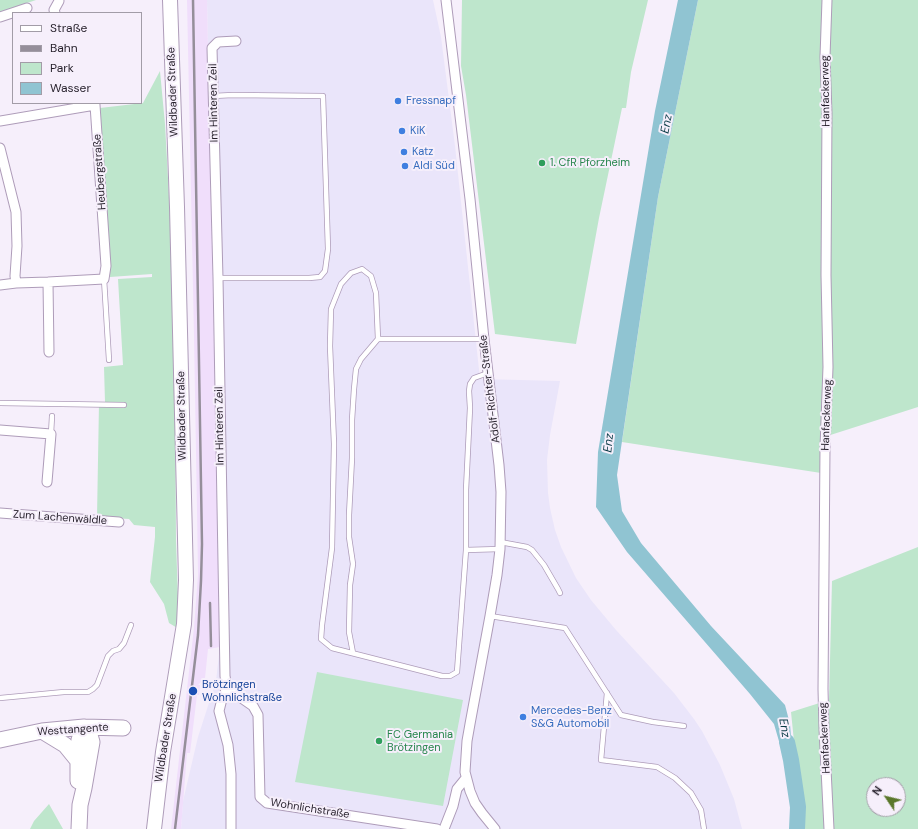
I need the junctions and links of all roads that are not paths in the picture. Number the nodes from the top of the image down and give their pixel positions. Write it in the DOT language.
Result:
graph roads {
  1 [pos="170,0"];
  2 [pos="446,0"];
  3 [pos="827,0"];
  4 [pos="59,2"];
  5 [pos="27,8"];
  6 [pos="15,12"];
  7 [pos="55,12"];
  8 [pos="12,13"];
  9 [pos="0,17"];
  10 [pos="236,41"];
  11 [pos="214,96"];
  12 [pos="94,104"];
  13 [pos="0,121"];
  14 [pos="0,148"];
  15 [pos="218,278"];
  16 [pos="104,279"];
  17 [pos="48,282"];
  18 [pos="16,283"];
  19 [pos="0,285"];
  20 [pos="378,339"];
  21 [pos="484,339"];
  22 [pos="49,352"];
  23 [pos="109,360"];
  24 [pos="488,373"];
  25 [pos="0,403"];
  26 [pos="124,405"];
  27 [pos="52,416"];
  28 [pos="0,430"];
  29 [pos="51,434"];
  30 [pos="47,482"];
  31 [pos="0,513"];
  32 [pos="119,522"];
  33 [pos="500,546"];
  34 [pos="466,550"];
  35 [pos="560,593"];
  36 [pos="490,616"];
  37 [pos="132,625"];
  38 [pos="353,654"];
  39 [pos="227,688"];
  40 [pos="607,693"];
  41 [pos="0,698"];
  42 [pos="684,726"];
  43 [pos="84,727"];
  44 [pos="123,728"];
  45 [pos="42,731"];
  46 [pos="0,740"];
  47 [pos="78,761"];
  48 [pos="466,778"];
  49 [pos="80,805"];
  50 [pos="79,829"];
  51 [pos="154,829"];
  52 [pos="231,829"];
  53 [pos="437,829"];
  54 [pos="444,829"];
  55 [pos="495,829"];
  56 [pos="704,829"];
  57 [pos="829,829"];
  1 -- 51 [label="main road, Wildbader Straße"];
  2 -- 21 [label="street, Adolf-Richter-Straße"];
  3 -- 57 [label="street, Hanfackerweg"];
  4 -- 7 [label="street"];
  5 -- 6 [label="street"];
  8 -- 9 [label="street"];
  10 -- 11 [label="street, Im Hinteren Zeil"];
  11 -- 15 [label="street, Im Hinteren Zeil"];
  11 -- 15 [label="lane"];
  12 -- 13 [label="street, Heubergstraße"];
  12 -- 16 [label="street, Heubergstraße"];
  14 -- 18 [label="street"];
  15 -- 39 [label="street, Im Hinteren Zeil"];
  16 -- 17 [label="street"];
  16 -- 23 [label="lane"];
  17 -- 18 [label="street"];
  17 -- 22 [label="street"];
  18 -- 19 [label="street"];
  20 -- 21 [label="lane"];
  20 -- 38 [label="lane"];
  20 -- 38 [label="lane"];
  21 -- 24 [label="street, Adolf-Richter-Straße"];
  24 -- 33 [label="street, Adolf-Richter-Straße"];
  24 -- 34 [label="lane"];
  25 -- 26 [label="lane"];
  27 -- 29 [label="lane"];
  28 -- 29 [label="street"];
  29 -- 30 [label="street"];
  31 -- 32 [label="street, Zum Lachenwäldle"];
  33 -- 34 [label="lane"];
  33 -- 35 [label="lane"];
  33 -- 36 [label="street, Adolf-Richter-Straße"];
  34 -- 38 [label="lane"];
  36 -- 40 [label="lane"];
  36 -- 48 [label="street, Adolf-Richter-Straße"];
  37 -- 41 [label="lane"];
  39 -- 52 [label="street, Im Hinteren Zeil"];
  39 -- 53 [label="street, Wohnlichstraße"];
  40 -- 42 [label="lane"];
  40 -- 56 [label="lane"];
  43 -- 44 [label="highway, Westtangente"];
  43 -- 45 [label="highway, Westtangente"];
  43 -- 47 [label="highway"];
  43 -- 49 [label="highway"];
  45 -- 46 [label="highway, Westtangente"];
  45 -- 47 [label="highway"];
  47 -- 49 [label="highway"];
  48 -- 54 [label="street"];
  48 -- 55 [label="street, Adolf-Richter-Straße"];
  49 -- 50 [label="highway"];
}
